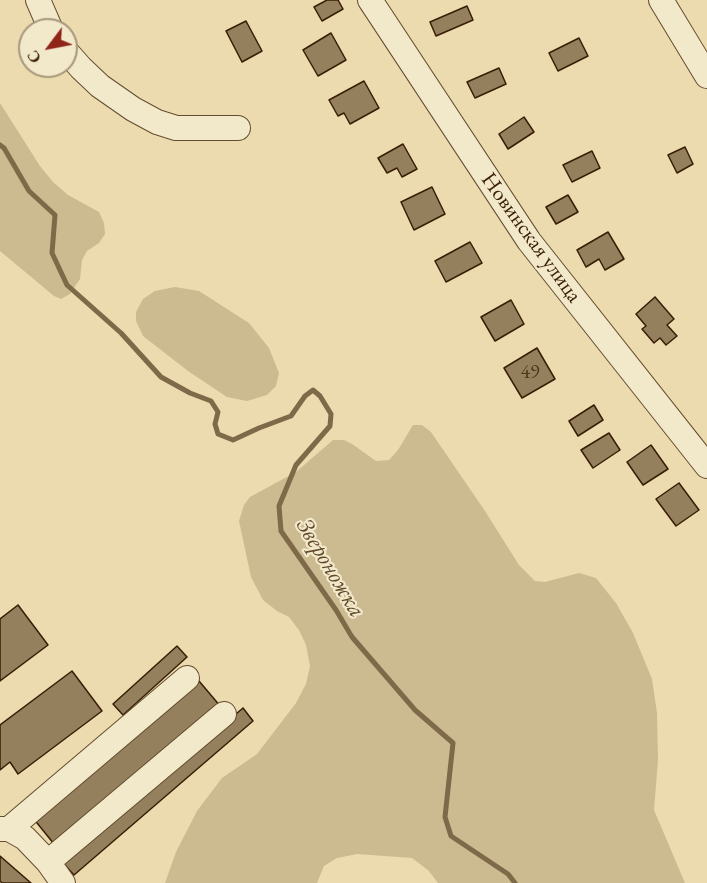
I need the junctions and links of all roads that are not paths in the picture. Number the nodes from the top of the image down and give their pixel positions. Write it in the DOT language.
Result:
graph roads {
  1 [pos="38,0"];
  2 [pos="370,0"];
  3 [pos="661,0"];
  4 [pos="46,18"];
  5 [pos="78,65"];
  6 [pos="707,76"];
  7 [pos="238,128"];
  8 [pos="707,466"];
  9 [pos="188,678"];
  10 [pos="224,714"];
  11 [pos="5,829"];
  12 [pos="48,862"];
  13 [pos="63,883"];
  1 -- 4 [label="street"];
  2 -- 8 [label="street, Новинская улица"];
  3 -- 6 [label="street"];
  5 -- 7 [label="street"];
  9 -- 11 [label="street"];
  10 -- 12 [label="street"];
  11 -- 12 [label="street"];
  12 -- 13 [label="street"];
}
